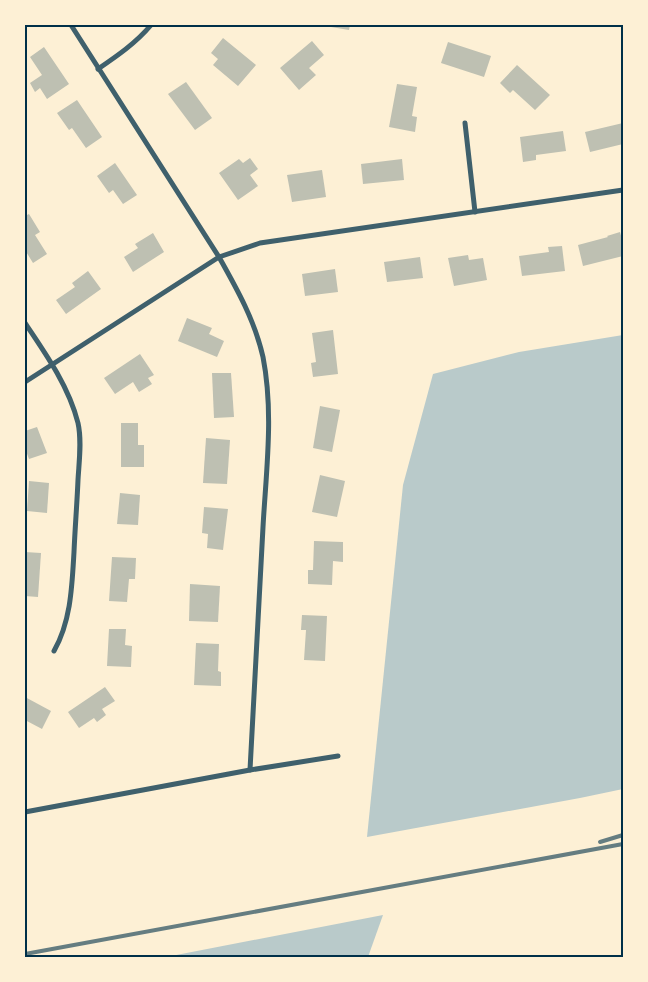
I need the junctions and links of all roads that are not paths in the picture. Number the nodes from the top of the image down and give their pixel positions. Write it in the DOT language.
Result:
graph roads {
  1 [pos="70,25"];
  2 [pos="151,25"];
  3 [pos="98,70"];
  4 [pos="465,123"];
  5 [pos="623,190"];
  6 [pos="475,212"];
  7 [pos="219,257"];
  8 [pos="25,323"];
  9 [pos="52,365"];
  10 [pos="25,382"];
  11 [pos="54,652"];
  12 [pos="338,756"];
  13 [pos="250,770"];
  14 [pos="25,812"];
  1 -- 3 [label="street"];
  2 -- 3 [label="street"];
  3 -- 7 [label="street"];
  4 -- 6 [label="street"];
  5 -- 6 [label="street"];
  6 -- 7 [label="street"];
  7 -- 9 [label="street"];
  7 -- 13 [label="street"];
  8 -- 9 [label="street"];
  9 -- 10 [label="street"];
  9 -- 11 [label="street"];
  12 -- 13 [label="street"];
  13 -- 14 [label="street"];
}
